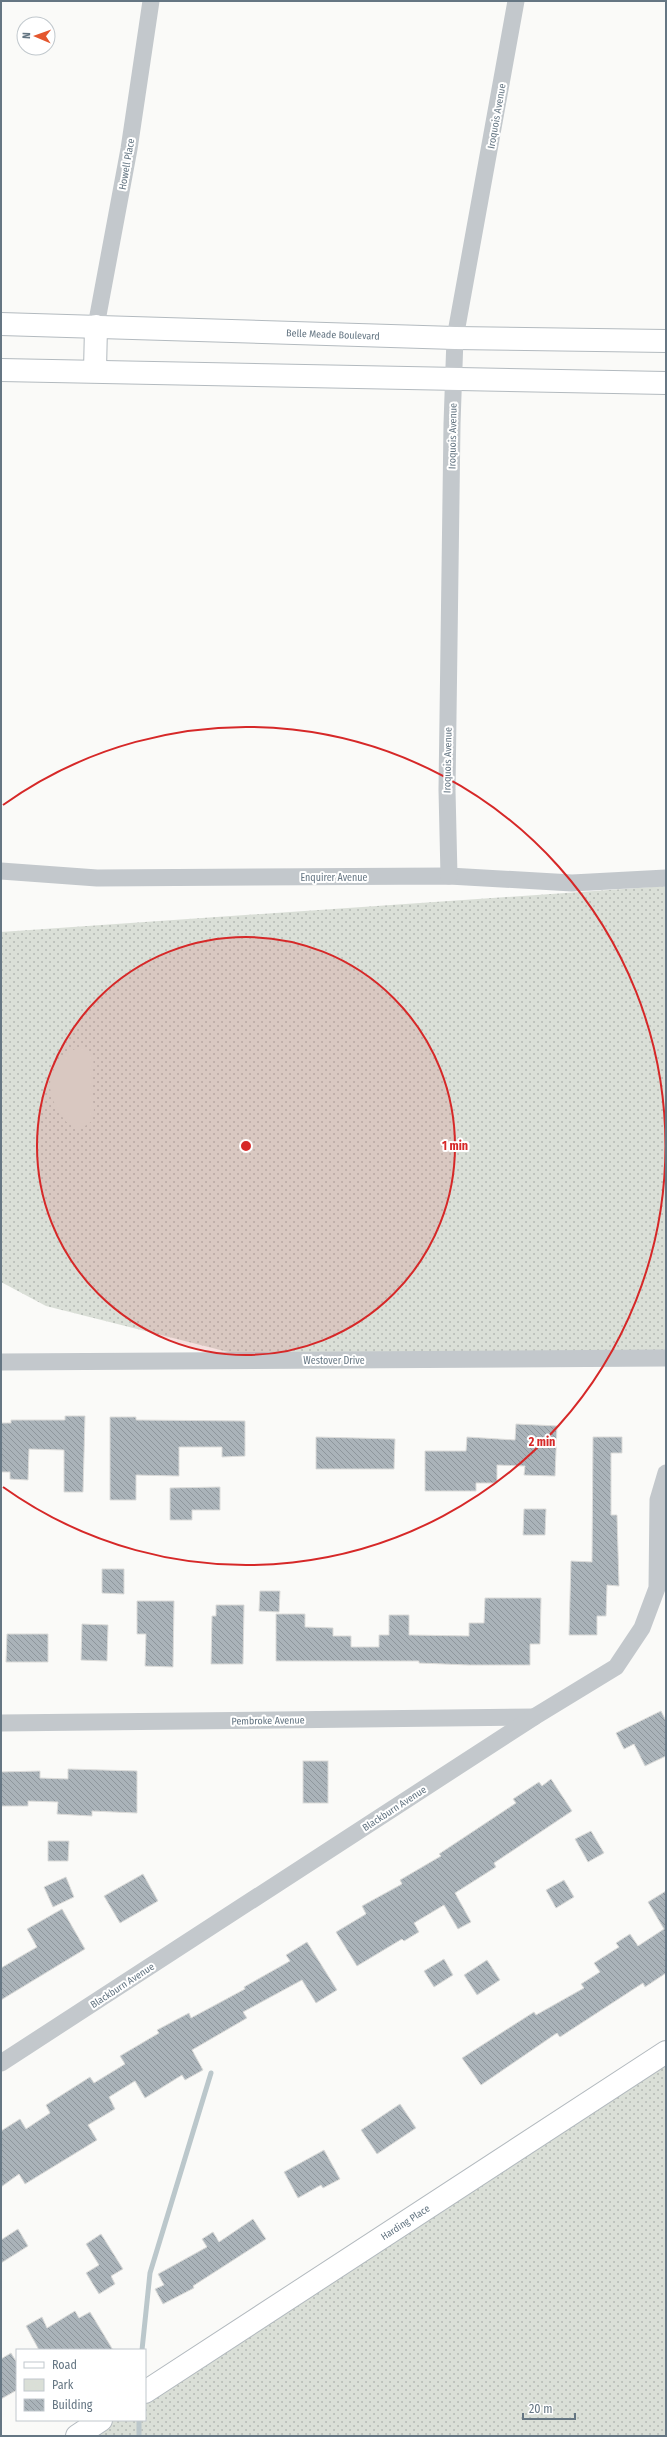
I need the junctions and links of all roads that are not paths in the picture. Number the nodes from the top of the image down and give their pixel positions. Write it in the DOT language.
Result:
graph roads {
  1 [pos="151,1"];
  2 [pos="516,1"];
  3 [pos="1,324"];
  4 [pos="96,326"];
  5 [pos="455,338"];
  6 [pos="666,341"];
  7 [pos="1,370"];
  8 [pos="95,371"];
  9 [pos="454,380"];
  10 [pos="666,383"];
  11 [pos="1,871"];
  12 [pos="449,876"];
  13 [pos="666,878"];
  14 [pos="666,1358"];
  15 [pos="1,1362"];
  16 [pos="666,1473"];
  17 [pos="534,1717"];
  18 [pos="1,1723"];
  19 [pos="666,2052"];
  20 [pos="1,2063"];
  21 [pos="146,2391"];
  22 [pos="100,2421"];
  23 [pos="77,2436"];
  1 -- 4 [label="street, Howell Place"];
  2 -- 5 [label="street, Iroquois Avenue"];
  3 -- 4 [label="main road, Belle Meade Boulevard"];
  4 -- 5 [label="main road, Belle Meade Boulevard"];
  4 -- 8 [label="main road"];
  5 -- 6 [label="main road, Belle Meade Boulevard"];
  5 -- 9 [label="street, Iroquois Avenue"];
  7 -- 8 [label="main road"];
  8 -- 9 [label="main road"];
  9 -- 10 [label="main road"];
  9 -- 12 [label="street, Iroquois Avenue"];
  11 -- 12 [label="street, Enquirer Avenue"];
  12 -- 13 [label="street, Enquirer Avenue"];
  14 -- 15 [label="street, Westover Drive"];
  16 -- 17 [label="street, Blackburn Avenue"];
  17 -- 18 [label="street, Pembroke Avenue"];
  17 -- 20 [label="street, Blackburn Avenue"];
  19 -- 21 [label="main road, Harding Place"];
  22 -- 23 [label="main road"];
}
